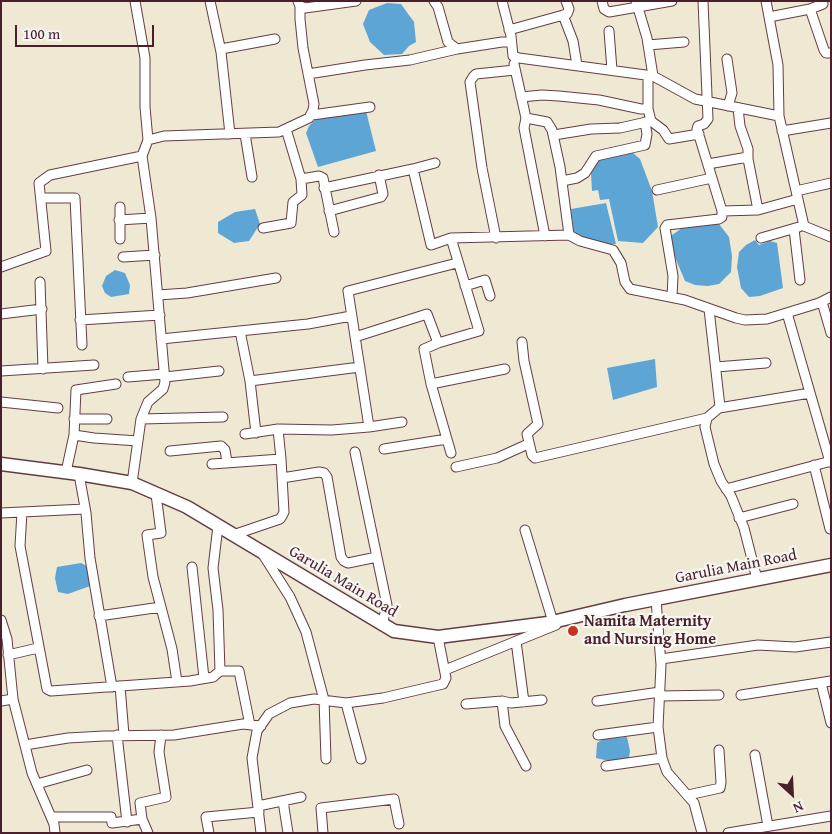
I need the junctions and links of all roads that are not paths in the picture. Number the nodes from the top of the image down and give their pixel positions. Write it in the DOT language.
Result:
graph roads {
  1 [pos="135,1"];
  2 [pos="210,1"];
  3 [pos="356,1"];
  4 [pos="434,1"];
  5 [pos="502,1"];
  6 [pos="566,1"];
  7 [pos="602,1"];
  8 [pos="672,1"];
  9 [pos="703,1"];
  10 [pos="766,1"];
  11 [pos="338,2"];
  12 [pos="299,4"];
  13 [pos="636,4"];
  14 [pos="823,4"];
  15 [pos="810,9"];
  16 [pos="563,15"];
  17 [pos="769,17"];
  18 [pos="510,30"];
  19 [pos="609,31"];
  20 [pos="275,39"];
  21 [pos="511,42"];
  22 [pos="684,42"];
  23 [pos="648,45"];
  24 [pos="221,49"];
  25 [pos="457,49"];
  26 [pos="831,54"];
  27 [pos="513,56"];
  28 [pos="727,59"];
  29 [pos="577,65"];
  30 [pos="515,70"];
  31 [pos="612,70"];
  32 [pos="308,74"];
  33 [pos="650,75"];
  34 [pos="521,97"];
  35 [pos="708,102"];
  36 [pos="728,106"];
  37 [pos="370,107"];
  38 [pos="738,108"];
  39 [pos="648,109"];
  40 [pos="312,114"];
  41 [pos="779,116"];
  42 [pos="526,118"];
  43 [pos="648,122"];
  44 [pos="831,123"];
  45 [pos="286,129"];
  46 [pos="782,131"];
  47 [pos="230,134"];
  48 [pos="245,134"];
  49 [pos="699,134"];
  50 [pos="554,135"];
  51 [pos="148,140"];
  52 [pos="142,156"];
  53 [pos="748,157"];
  54 [pos="435,163"];
  55 [pos="708,164"];
  56 [pos="413,169"];
  57 [pos="379,175"];
  58 [pos="252,177"];
  59 [pos="301,178"];
  60 [pos="712,178"];
  61 [pos="562,181"];
  62 [pos="831,183"];
  63 [pos="324,188"];
  64 [pos="657,190"];
  65 [pos="797,195"];
  66 [pos="41,198"];
  67 [pos="120,207"];
  68 [pos="758,210"];
  69 [pos="329,211"];
  70 [pos="722,211"];
  71 [pos="151,218"];
  72 [pos="119,220"];
  73 [pos="804,226"];
  74 [pos="263,228"];
  75 [pos="794,229"];
  76 [pos="334,232"];
  77 [pos="829,234"];
  78 [pos="569,235"];
  79 [pos="545,236"];
  80 [pos="451,238"];
  81 [pos="496,238"];
  82 [pos="761,238"];
  83 [pos="120,239"];
  84 [pos="155,255"];
  85 [pos="122,257"];
  86 [pos="457,263"];
  87 [pos="1,267"];
  88 [pos="276,278"];
  89 [pos="800,280"];
  90 [pos="40,282"];
  91 [pos="465,286"];
  92 [pos="158,295"];
  93 [pos="490,296"];
  94 [pos="672,296"];
  95 [pos="831,297"];
  96 [pos="822,302"];
  97 [pos="42,309"];
  98 [pos="708,309"];
  99 [pos="787,312"];
  100 [pos="1,314"];
  101 [pos="160,316"];
  102 [pos="351,316"];
  103 [pos="80,320"];
  104 [pos="240,332"];
  105 [pos="831,333"];
  106 [pos="356,337"];
  107 [pos="162,339"];
  108 [pos="438,342"];
  109 [pos="522,342"];
  110 [pos="82,345"];
  111 [pos="766,363"];
  112 [pos="94,365"];
  113 [pos="360,367"];
  114 [pos="716,367"];
  115 [pos="505,369"];
  116 [pos="43,370"];
  117 [pos="1,371"];
  118 [pos="219,371"];
  119 [pos="164,375"];
  120 [pos="128,377"];
  121 [pos="250,381"];
  122 [pos="116,384"];
  123 [pos="431,384"];
  124 [pos="810,393"];
  125 [pos="1,402"];
  126 [pos="58,408"];
  127 [pos="718,408"];
  128 [pos="223,417"];
  129 [pos="707,418"];
  130 [pos="74,419"];
  131 [pos="108,419"];
  132 [pos="141,419"];
  133 [pos="402,422"];
  134 [pos="370,427"];
  135 [pos="278,430"];
  136 [pos="256,433"];
  137 [pos="246,434"];
  138 [pos="74,435"];
  139 [pos="447,440"];
  140 [pos="138,441"];
  141 [pos="528,444"];
  142 [pos="384,449"];
  143 [pos="170,451"];
  144 [pos="355,452"];
  145 [pos="451,453"];
  146 [pos="282,459"];
  147 [pos="831,461"];
  148 [pos="227,462"];
  149 [pos="1,464"];
  150 [pos="212,464"];
  151 [pos="814,465"];
  152 [pos="456,466"];
  153 [pos="66,472"];
  154 [pos="79,474"];
  155 [pos="282,478"];
  156 [pos="132,484"];
  157 [pos="726,489"];
  158 [pos="156,494"];
  159 [pos="793,504"];
  160 [pos="85,509"];
  161 [pos="22,512"];
  162 [pos="1,513"];
  163 [pos="740,518"];
  164 [pos="218,526"];
  165 [pos="830,528"];
  166 [pos="525,530"];
  167 [pos="233,534"];
  168 [pos="262,552"];
  169 [pos="378,557"];
  170 [pos="831,565"];
  171 [pos="192,567"];
  172 [pos="757,579"];
  173 [pos="656,599"];
  174 [pos="161,607"];
  175 [pos="99,616"];
  176 [pos="557,621"];
  177 [pos="2,622"];
  178 [pos="382,624"];
  179 [pos="438,637"];
  180 [pos="516,641"];
  181 [pos="831,642"];
  182 [pos="38,648"];
  183 [pos="8,655"];
  184 [pos="661,659"];
  185 [pos="445,670"];
  186 [pos="220,671"];
  187 [pos="204,678"];
  188 [pos="831,681"];
  189 [pos="177,682"];
  190 [pos="821,683"];
  191 [pos="116,686"];
  192 [pos="660,694"];
  193 [pos="719,695"];
  194 [pos="741,695"];
  195 [pos="13,699"];
  196 [pos="324,700"];
  197 [pos="542,700"];
  198 [pos="1,701"];
  199 [pos="502,701"];
  200 [pos="597,701"];
  201 [pos="524,702"];
  202 [pos="346,703"];
  203 [pos="466,704"];
  204 [pos="831,723"];
  205 [pos="250,725"];
  206 [pos="261,726"];
  207 [pos="658,727"];
  208 [pos="120,735"];
  209 [pos="161,735"];
  210 [pos="598,735"];
  211 [pos="25,745"];
  212 [pos="719,750"];
  213 [pos="755,754"];
  214 [pos="662,758"];
  215 [pos="326,759"];
  216 [pos="361,759"];
  217 [pos="526,766"];
  218 [pos="606,766"];
  219 [pos="86,770"];
  220 [pos="37,784"];
  221 [pos="688,795"];
  222 [pos="301,797"];
  223 [pos="282,801"];
  224 [pos="258,809"];
  225 [pos="831,816"];
  226 [pos="51,817"];
  227 [pos="142,819"];
  228 [pos="128,822"];
  229 [pos="399,824"];
  230 [pos="768,826"];
  231 [pos="55,833"];
  232 [pos="148,833"];
  233 [pos="209,833"];
  234 [pos="261,833"];
  235 [pos="288,833"];
  236 [pos="323,833"];
  237 [pos="702,833"];
  238 [pos="728,833"];
  1 -- 51 [label="street"];
  2 -- 24 [label="street"];
  3 -- 11 [label="street"];
  4 -- 25 [label="street"];
  5 -- 18 [label="street"];
  6 -- 16 [label="street"];
  7 -- 13 [label="street"];
  8 -- 13 [label="street"];
  9 -- 35 [label="street"];
  10 -- 17 [label="street"];
  11 -- 12 [label="street"];
  12 -- 32 [label="street"];
  13 -- 23 [label="street"];
  14 -- 15 [label="street"];
  15 -- 17 [label="street"];
  15 -- 26 [label="street"];
  16 -- 18 [label="street"];
  16 -- 29 [label="street"];
  17 -- 41 [label="street"];
  18 -- 21 [label="street"];
  19 -- 31 [label="street"];
  20 -- 24 [label="street"];
  21 -- 25 [label="street"];
  21 -- 27 [label="street"];
  22 -- 23 [label="street"];
  23 -- 33 [label="street"];
  24 -- 47 [label="street"];
  25 -- 32 [label="street"];
  27 -- 29 [label="street"];
  27 -- 30 [label="street"];
  28 -- 36 [label="street"];
  29 -- 31 [label="street"];
  30 -- 34 [label="street"];
  30 -- 81 [label="street"];
  31 -- 33 [label="street"];
  32 -- 40 [label="street"];
  33 -- 35 [label="street"];
  33 -- 39 [label="street"];
  34 -- 39 [label="street"];
  34 -- 42 [label="street"];
  35 -- 36 [label="street"];
  35 -- 49 [label="street"];
  36 -- 38 [label="street"];
  37 -- 40 [label="street"];
  38 -- 41 [label="street"];
  38 -- 53 [label="street"];
  39 -- 43 [label="street"];
  40 -- 45 [label="street"];
  41 -- 46 [label="street"];
  42 -- 50 [label="street"];
  42 -- 79 [label="street"];
  43 -- 49 [label="street"];
  43 -- 50 [label="street"];
  43 -- 61 [label="street"];
  44 -- 46 [label="street"];
  45 -- 48 [label="street"];
  45 -- 59 [label="street"];
  46 -- 65 [label="street"];
  47 -- 48 [label="street"];
  47 -- 51 [label="street"];
  48 -- 58 [label="street"];
  49 -- 55 [label="street"];
  50 -- 61 [label="street"];
  51 -- 52 [label="street"];
  52 -- 66 [label="street"];
  52 -- 71 [label="street"];
  53 -- 55 [label="street"];
  53 -- 68 [label="street"];
  54 -- 56 [label="street"];
  55 -- 60 [label="street"];
  56 -- 57 [label="street"];
  56 -- 80 [label="street"];
  57 -- 63 [label="street"];
  57 -- 69 [label="street"];
  59 -- 63 [label="street"];
  59 -- 74 [label="street"];
  60 -- 64 [label="street"];
  60 -- 70 [label="street"];
  61 -- 78 [label="street"];
  62 -- 65 [label="street"];
  63 -- 69 [label="street"];
  65 -- 68 [label="street"];
  65 -- 73 [label="street"];
  66 -- 87 [label="street"];
  66 -- 103 [label="street"];
  67 -- 72 [label="street"];
  68 -- 70 [label="street"];
  69 -- 76 [label="street"];
  70 -- 94 [label="street"];
  71 -- 72 [label="street"];
  71 -- 84 [label="street"];
  72 -- 83 [label="street"];
  73 -- 75 [label="street"];
  73 -- 77 [label="street"];
  75 -- 82 [label="street"];
  75 -- 89 [label="street"];
  78 -- 79 [label="street"];
  78 -- 94 [label="street"];
  79 -- 81 [label="street"];
  80 -- 81 [label="street"];
  80 -- 86 [label="street"];
  84 -- 85 [label="street"];
  84 -- 92 [label="street"];
  86 -- 91 [label="street"];
  86 -- 102 [label="street"];
  88 -- 92 [label="street"];
  90 -- 97 [label="street"];
  91 -- 93 [label="street"];
  91 -- 108 [label="street"];
  92 -- 101 [label="street"];
  94 -- 98 [label="street"];
  95 -- 96 [label="street"];
  96 -- 99 [label="street"];
  96 -- 105 [label="street"];
  97 -- 100 [label="street"];
  97 -- 116 [label="street"];
  98 -- 99 [label="street"];
  98 -- 114 [label="street"];
  99 -- 124 [label="street"];
  101 -- 103 [label="street"];
  101 -- 107 [label="street"];
  102 -- 104 [label="street"];
  102 -- 106 [label="street"];
  103 -- 110 [label="street"];
  104 -- 107 [label="street"];
  104 -- 121 [label="street"];
  106 -- 108 [label="street"];
  106 -- 113 [label="street"];
  107 -- 119 [label="street"];
  108 -- 123 [label="street"];
  109 -- 141 [label="street"];
  111 -- 114 [label="street"];
  112 -- 116 [label="street"];
  113 -- 121 [label="street"];
  113 -- 134 [label="street"];
  114 -- 127 [label="street"];
  115 -- 123 [label="street"];
  116 -- 117 [label="street"];
  118 -- 119 [label="street"];
  119 -- 120 [label="street"];
  119 -- 132 [label="street"];
  121 -- 136 [label="street"];
  122 -- 130 [label="street"];
  123 -- 139 [label="street"];
  124 -- 127 [label="street"];
  124 -- 147 [label="street"];
  125 -- 126 [label="street"];
  127 -- 129 [label="street"];
  128 -- 132 [label="street"];
  129 -- 141 [label="street"];
  129 -- 157 [label="street"];
  130 -- 131 [label="street"];
  130 -- 138 [label="street"];
  132 -- 140 [label="street"];
  133 -- 134 [label="street"];
  134 -- 135 [label="street"];
  135 -- 136 [label="street"];
  135 -- 146 [label="street"];
  136 -- 137 [label="street"];
  138 -- 140 [label="street"];
  138 -- 153 [label="street"];
  139 -- 142 [label="street"];
  139 -- 145 [label="street"];
  140 -- 156 [label="street"];
  141 -- 152 [label="street"];
  143 -- 148 [label="street"];
  144 -- 169 [label="street"];
  146 -- 148 [label="street"];
  146 -- 155 [label="street"];
  147 -- 151 [label="street"];
  148 -- 150 [label="street"];
  149 -- 153 [label="street, Garulia Main Road"];
  151 -- 157 [label="street"];
  151 -- 165 [label="street"];
  153 -- 154 [label="street, Garulia Main Road"];
  154 -- 156 [label="street, Garulia Main Road"];
  154 -- 160 [label="street"];
  155 -- 167 [label="street"];
  155 -- 169 [label="street"];
  156 -- 158 [label="street, Garulia Main Road"];
  157 -- 163 [label="street"];
  158 -- 164 [label="street, Garulia Main Road"];
  158 -- 174 [label="street"];
  159 -- 163 [label="street"];
  160 -- 161 [label="street"];
  160 -- 175 [label="street"];
  161 -- 162 [label="street"];
  161 -- 182 [label="street"];
  163 -- 172 [label="street"];
  164 -- 167 [label="street, Garulia Main Road"];
  164 -- 186 [label="street"];
  166 -- 176 [label="street"];
  167 -- 168 [label="street, Garulia Main Road"];
  168 -- 178 [label="street, Garulia Main Road"];
  168 -- 196 [label="street"];
  169 -- 178 [label="street"];
  170 -- 172 [label="street, Garulia Main Road"];
  171 -- 187 [label="street"];
  172 -- 173 [label="street, Garulia Main Road"];
  173 -- 176 [label="street, Garulia Main Road"];
  173 -- 184 [label="street"];
  174 -- 175 [label="street"];
  174 -- 189 [label="street"];
  175 -- 191 [label="street"];
  176 -- 179 [label="street, Garulia Main Road"];
  176 -- 180 [label="street"];
  177 -- 183 [label="street"];
  178 -- 179 [label="street, Garulia Main Road"];
  179 -- 185 [label="street"];
  180 -- 185 [label="street"];
  180 -- 201 [label="street"];
  181 -- 184 [label="street"];
  182 -- 183 [label="street"];
  182 -- 191 [label="street"];
  183 -- 195 [label="street"];
  184 -- 192 [label="street"];
  185 -- 202 [label="street"];
  186 -- 187 [label="street"];
  186 -- 205 [label="street"];
  187 -- 189 [label="street"];
  188 -- 190 [label="street"];
  189 -- 191 [label="street"];
  190 -- 194 [label="street"];
  190 -- 204 [label="street"];
  191 -- 208 [label="street"];
  192 -- 193 [label="street"];
  192 -- 200 [label="street"];
  192 -- 207 [label="street"];
  195 -- 198 [label="street"];
  195 -- 211 [label="street"];
  196 -- 202 [label="street"];
  196 -- 206 [label="street"];
  196 -- 215 [label="street"];
  197 -- 201 [label="street"];
  199 -- 201 [label="street"];
  199 -- 203 [label="street"];
  199 -- 217 [label="street"];
  202 -- 216 [label="street"];
  205 -- 206 [label="street"];
  205 -- 209 [label="street"];
  206 -- 224 [label="street"];
  207 -- 210 [label="street"];
  207 -- 214 [label="street"];
  208 -- 209 [label="street"];
  208 -- 211 [label="street"];
  208 -- 228 [label="street"];
  209 -- 227 [label="street"];
  211 -- 220 [label="street"];
  212 -- 221 [label="street"];
  213 -- 230 [label="street"];
  214 -- 218 [label="street"];
  214 -- 221 [label="street"];
  219 -- 220 [label="street"];
  220 -- 226 [label="street"];
  221 -- 237 [label="street"];
  222 -- 223 [label="street"];
  223 -- 224 [label="street"];
  223 -- 235 [label="street"];
  224 -- 233 [label="street"];
  224 -- 234 [label="street"];
  225 -- 230 [label="street"];
  226 -- 228 [label="street"];
  226 -- 231 [label="street"];
  227 -- 228 [label="street"];
  227 -- 232 [label="street"];
  229 -- 236 [label="street"];
  230 -- 238 [label="street"];
}
